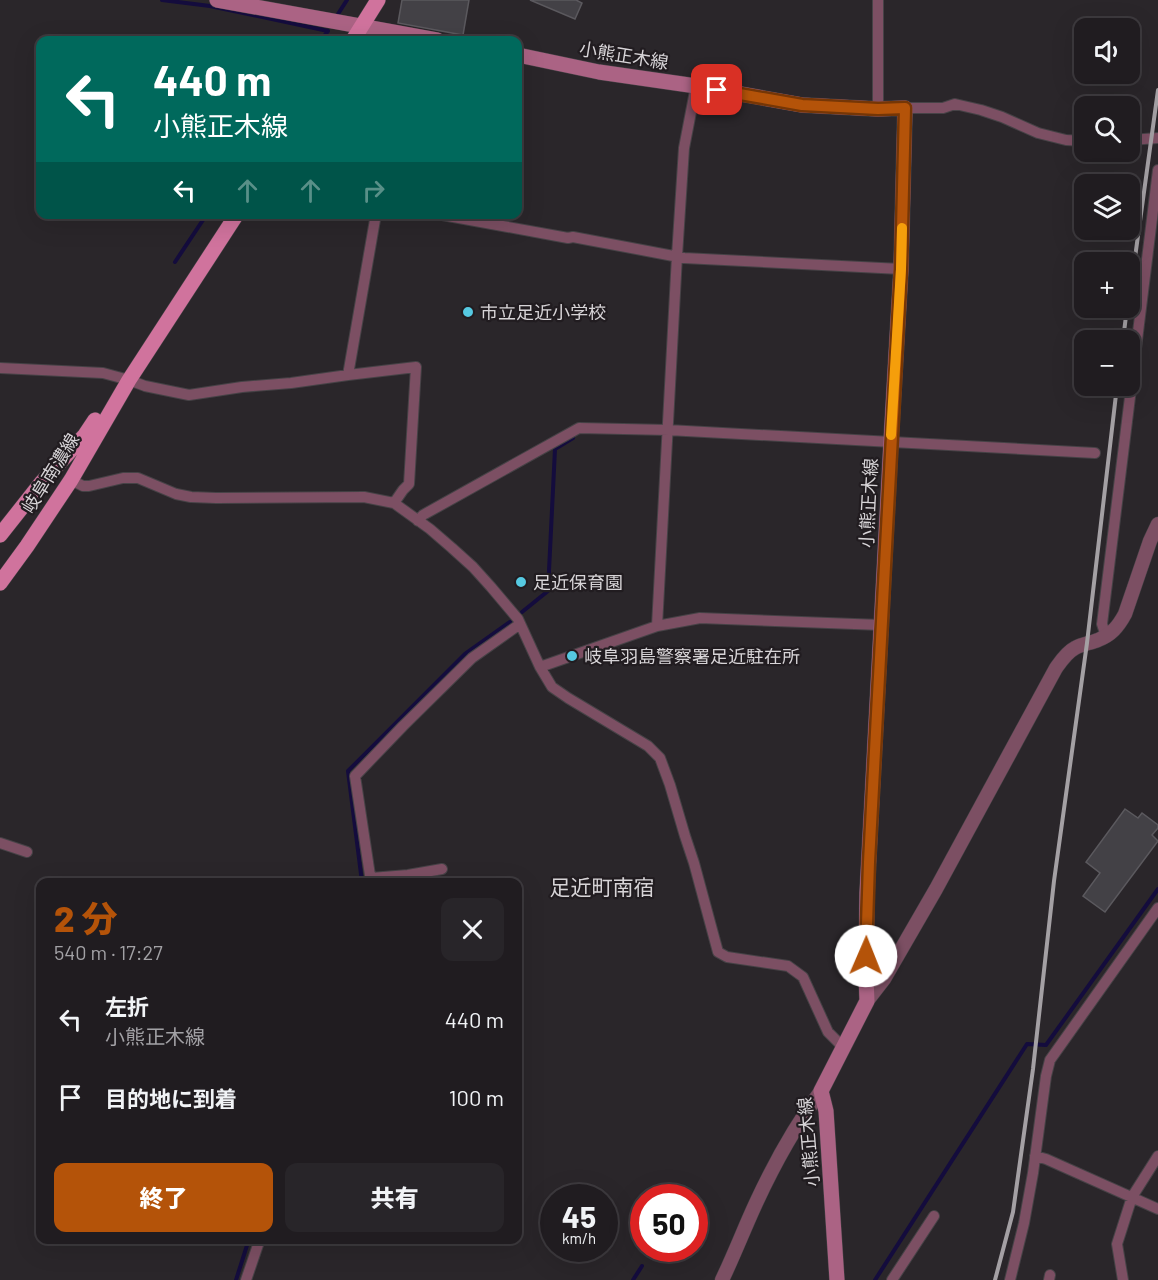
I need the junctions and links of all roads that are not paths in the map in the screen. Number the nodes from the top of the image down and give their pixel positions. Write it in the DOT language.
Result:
graph roads {
  1 [pos="218,0"];
  2 [pos="378,0"];
  3 [pos="878,0"];
  4 [pos="362,27"];
  5 [pos="356,36"];
  6 [pos="413,36"];
  7 [pos="522,56"];
  8 [pos="696,86"];
  9 [pos="905,108"];
  10 [pos="878,109"];
  11 [pos="1158,138"];
  12 [pos="1140,139"];
  13 [pos="1074,140"];
  14 [pos="1158,170"];
  15 [pos="234,219"];
  16 [pos="375,219"];
  17 [pos="466,219"];
  18 [pos="677,256"];
  19 [pos="901,269"];
  20 [pos="0,368"];
  21 [pos="348,375"];
  22 [pos="129,380"];
  23 [pos="668,430"];
  24 [pos="891,441"];
  25 [pos="1095,453"];
  26 [pos="71,480"];
  27 [pos="394,503"];
  28 [pos="418,521"];
  29 [pos="1158,524"];
  30 [pos="0,535"];
  31 [pos="0,583"];
  32 [pos="519,624"];
  33 [pos="881,625"];
  34 [pos="657,626"];
  35 [pos="1107,635"];
  36 [pos="540,667"];
  37 [pos="0,843"];
  38 [pos="27,852"];
  39 [pos="442,869"];
  40 [pos="371,878"];
  41 [pos="386,878"];
  42 [pos="1158,908"];
  43 [pos="867,1001"];
  44 [pos="843,1047"];
  45 [pos="820,1091"];
  46 [pos="1035,1156"];
  47 [pos="1158,1156"];
  48 [pos="1132,1197"];
  49 [pos="1158,1209"];
  50 [pos="934,1216"];
  51 [pos="258,1244"];
  52 [pos="246,1280"];
  53 [pos="722,1280"];
  54 [pos="837,1280"];
  55 [pos="892,1280"];
  56 [pos="1010,1280"];
  57 [pos="1123,1280"];
  1 -- 4 [label="main road"];
  2 -- 4 [label="main road"];
  3 -- 10 [label="street"];
  4 -- 5 [label="main road"];
  4 -- 6 [label="main road"];
  7 -- 8 [label="main road, 小熊正木線"];
  8 -- 10 [label="main road, 小熊正木線"];
  8 -- 18 [label="street"];
  9 -- 10 [label="main road, 小熊正木線"];
  9 -- 13 [label="street"];
  9 -- 19 [label="main road, 小熊正木線"];
  11 -- 12 [label="street"];
  14 -- 35 [label="street"];
  15 -- 22 [label="main road, 岐阜南濃線"];
  16 -- 21 [label="street"];
  17 -- 18 [label="street"];
  18 -- 19 [label="street"];
  18 -- 23 [label="street"];
  19 -- 24 [label="main road, 小熊正木線"];
  20 -- 22 [label="street"];
  21 -- 22 [label="street"];
  21 -- 27 [label="street"];
  22 -- 26 [label="main road, 岐阜南濃線"];
  22 -- 30 [label="main road, 岐阜南濃線"];
  23 -- 24 [label="street"];
  23 -- 28 [label="street"];
  23 -- 34 [label="street"];
  24 -- 25 [label="street"];
  24 -- 33 [label="main road, 小熊正木線"];
  26 -- 27 [label="street"];
  26 -- 31 [label="main road, 岐阜南濃線"];
  27 -- 28 [label="street"];
  28 -- 32 [label="street"];
  29 -- 35 [label="street"];
  32 -- 36 [label="street"];
  32 -- 40 [label="street"];
  33 -- 34 [label="street"];
  33 -- 43 [label="main road, 小熊正木線"];
  34 -- 36 [label="street"];
  35 -- 43 [label="street"];
  36 -- 44 [label="street"];
  37 -- 38 [label="street"];
  39 -- 41 [label="street"];
  42 -- 46 [label="street"];
  43 -- 44 [label="main road, 小熊正木線"];
  44 -- 45 [label="main road, 小熊正木線"];
  45 -- 53 [label="street"];
  45 -- 54 [label="main road, 小熊正木線"];
  46 -- 48 [label="street"];
  46 -- 56 [label="street"];
  47 -- 48 [label="street"];
  48 -- 49 [label="street"];
  48 -- 57 [label="street"];
  50 -- 55 [label="street"];
  51 -- 52 [label="street"];
}
